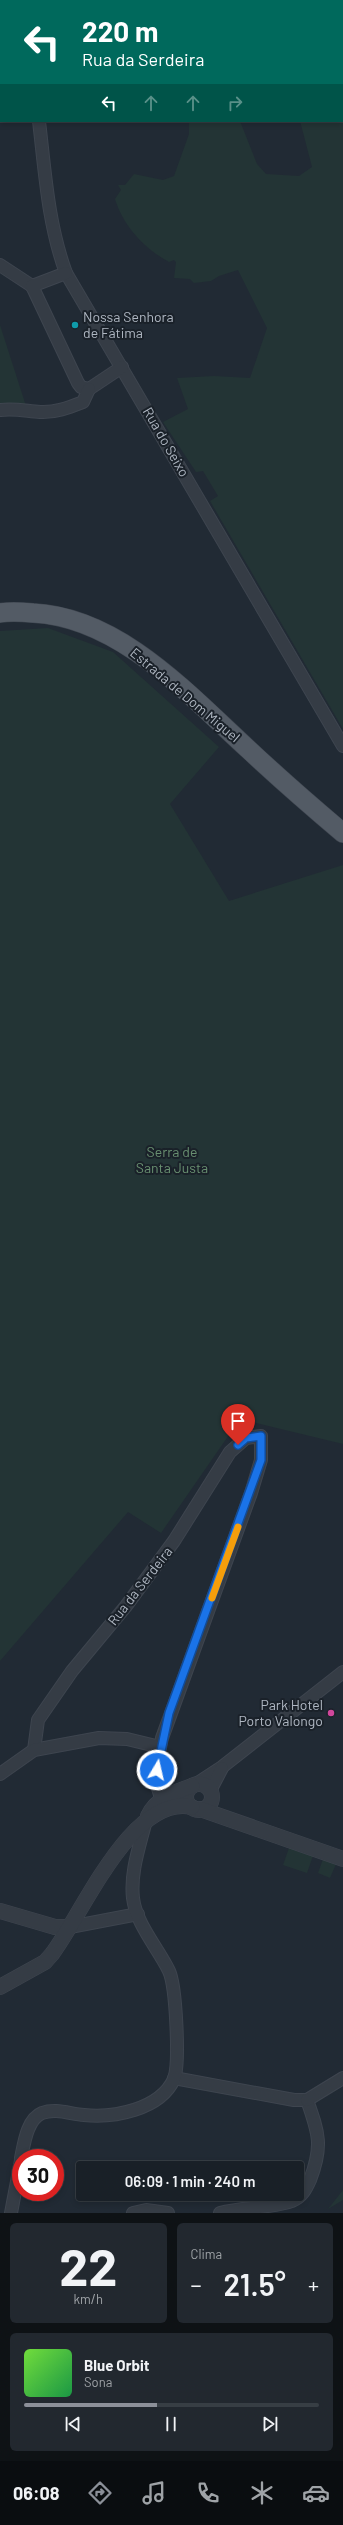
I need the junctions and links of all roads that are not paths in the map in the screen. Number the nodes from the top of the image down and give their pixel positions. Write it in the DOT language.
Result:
graph roads {
  1 [pos="39,122"];
  2 [pos="0,265"];
  3 [pos="66,272"];
  4 [pos="32,286"];
  5 [pos="122,368"];
  6 [pos="89,389"];
  7 [pos="0,410"];
  8 [pos="0,613"];
  9 [pos="343,746"];
  10 [pos="343,833"];
  11 [pos="343,1672"];
  12 [pos="160,1747"];
  13 [pos="34,1750"];
  14 [pos="222,1767"];
  15 [pos="0,1774"];
  16 [pos="194,1785"];
  17 [pos="178,1791"];
  18 [pos="157,1793"];
  19 [pos="211,1795"];
  20 [pos="190,1808"];
  21 [pos="146,1820"];
  22 [pos="240,1822"];
  23 [pos="318,1848"];
  24 [pos="343,1852"];
  25 [pos="343,1859"];
  26 [pos="0,1911"];
  27 [pos="138,1914"];
  28 [pos="70,1927"];
  29 [pos="0,1987"];
  30 [pos="174,2078"];
  31 [pos="343,2078"];
  32 [pos="307,2100"];
  33 [pos="24,2149"];
  34 [pos="13,2201"];
  35 [pos="11,2213"];
  36 [pos="133,2213"];
  37 [pos="168,2213"];
  38 [pos="220,2213"];
  1 -- 3 [label="street, Rua do Seixo"];
  2 -- 4 [label="street"];
  3 -- 4 [label="street"];
  3 -- 5 [label="street, Rua do Seixo"];
  4 -- 6 [label="street"];
  5 -- 6 [label="street"];
  5 -- 9 [label="street, Rua do Seixo"];
  6 -- 7 [label="street"];
  8 -- 10 [label="main road, Estrada de Dom Miguel"];
  11 -- 14 [label="street"];
  12 -- 13 [label="street"];
  12 -- 13 [label="street, Rua da Serdeira"];
  12 -- 18 [label="street"];
  13 -- 15 [label="street"];
  14 -- 16 [label="street"];
  14 -- 19 [label="street"];
  16 -- 17 [label="street"];
  16 -- 19 [label="street"];
  16 -- 20 [label="street"];
  17 -- 18 [label="street"];
  17 -- 18 [label="street"];
  18 -- 20 [label="street"];
  18 -- 21 [label="street"];
  19 -- 20 [label="street"];
  19 -- 22 [label="street"];
  20 -- 21 [label="street"];
  20 -- 22 [label="street"];
  21 -- 27 [label="street"];
  21 -- 28 [label="street"];
  22 -- 23 [label="street"];
  23 -- 24 [label="street"];
  23 -- 25 [label="street"];
  26 -- 28 [label="street"];
  27 -- 28 [label="street"];
  27 -- 30 [label="street"];
  28 -- 29 [label="street"];
  30 -- 32 [label="street"];
  30 -- 33 [label="street"];
  31 -- 32 [label="street"];
  32 -- 38 [label="street"];
  34 -- 35 [label="street"];
  36 -- 37 [label="street"];
}
